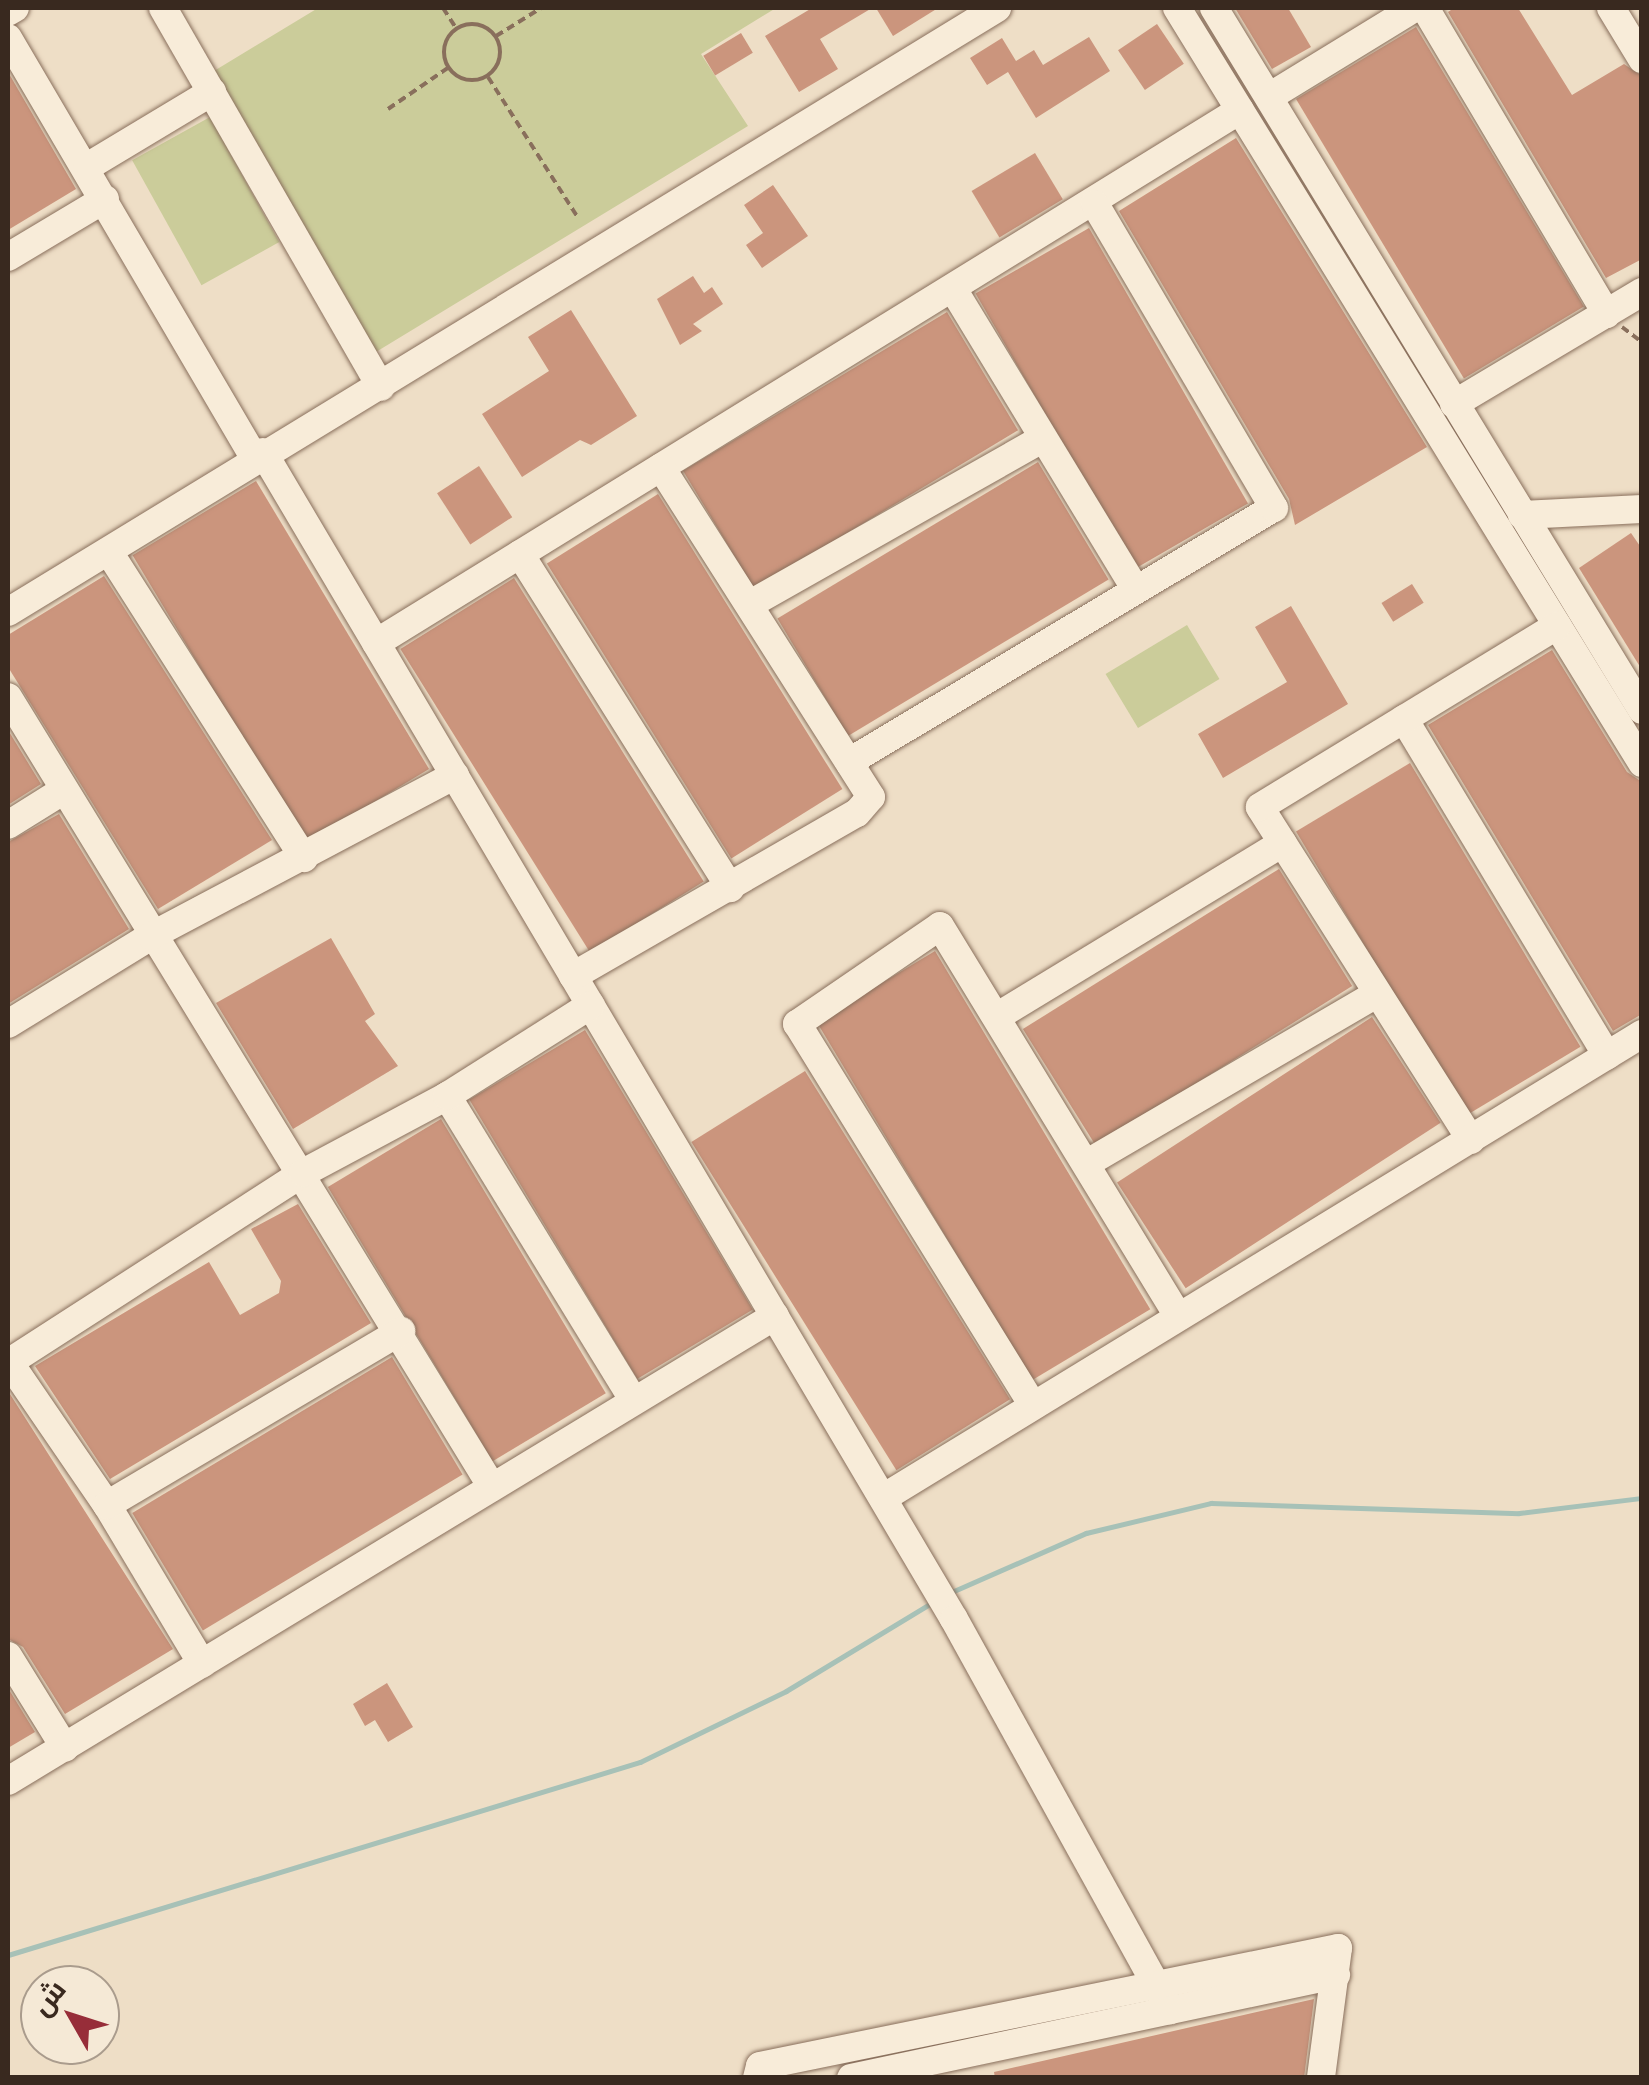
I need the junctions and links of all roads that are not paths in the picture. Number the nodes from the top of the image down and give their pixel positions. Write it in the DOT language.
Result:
graph roads {
  1 [pos="15,8"];
  2 [pos="163,8"];
  3 [pos="996,8"];
  4 [pos="1177,8"];
  5 [pos="1214,8"];
  6 [pos="1414,8"];
  7 [pos="1425,8"];
  8 [pos="1611,8"];
  9 [pos="8,12"];
  10 [pos="8,38"];
  11 [pos="1642,59"];
  12 [pos="212,92"];
  13 [pos="1268,96"];
  14 [pos="1240,110"];
  15 [pos="87,167"];
  16 [pos="105,199"];
  17 [pos="1095,204"];
  18 [pos="8,256"];
  19 [pos="953,289"];
  20 [pos="1642,292"];
  21 [pos="1607,314"];
  22 [pos="381,387"];
  23 [pos="1454,404"];
  24 [pos="1042,440"];
  25 [pos="258,455"];
  26 [pos="662,467"];
  27 [pos="1642,509"];
  28 [pos="1522,515"];
  29 [pos="109,552"];
  30 [pos="520,554"];
  31 [pos="1136,590"];
  32 [pos="752,603"];
  33 [pos="8,612"];
  34 [pos="1557,626"];
  35 [pos="376,643"];
  36 [pos="8,697"];
  37 [pos="1642,710"];
  38 [pos="1404,718"];
  39 [pos="849,762"];
  40 [pos="1642,763"];
  41 [pos="454,775"];
  42 [pos="64,790"];
  43 [pos="8,825"];
  44 [pos="1282,844"];
  45 [pos="304,858"];
  46 [pos="730,888"];
  47 [pos="151,936"];
  48 [pos="574,976"];
  49 [pos="1376,994"];
  50 [pos="590,1005"];
  51 [pos="998,1016"];
  52 [pos="8,1024"];
  53 [pos="1642,1034"];
  54 [pos="1607,1055"];
  55 [pos="448,1096"];
  56 [pos="1471,1140"];
  57 [pos="1088,1162"];
  58 [pos="303,1174"];
  59 [pos="1177,1315"];
  60 [pos="775,1316"];
  61 [pos="401,1331"];
  62 [pos="8,1362"];
  63 [pos="632,1400"];
  64 [pos="1032,1404"];
  65 [pos="490,1484"];
  66 [pos="883,1498"];
  67 [pos="107,1506"];
  68 [pos="8,1656"];
  69 [pos="202,1664"];
  70 [pos="65,1748"];
  71 [pos="8,1781"];
  72 [pos="1336,1975"];
  73 [pos="1156,1985"];
  74 [pos="1170,2010"];
  75 [pos="757,2078"];
  76 [pos="852,2078"];
  77 [pos="1320,2078"];
  1 -- 9 [label="street"];
  2 -- 12 [label="street"];
  3 -- 22 [label="street"];
  4 -- 14 [label="street"];
  5 -- 13 [label="street"];
  6 -- 13 [label="street"];
  7 -- 21 [label="street"];
  8 -- 11 [label="street"];
  10 -- 15 [label="street"];
  12 -- 15 [label="street"];
  12 -- 22 [label="street"];
  13 -- 23 [label="street"];
  14 -- 17 [label="street"];
  14 -- 34 [label="street"];
  15 -- 16 [label="street"];
  16 -- 18 [label="street"];
  16 -- 25 [label="street"];
  17 -- 19 [label="street"];
  17 -- 31 [label="street"];
  19 -- 24 [label="street"];
  19 -- 26 [label="street"];
  20 -- 21 [label="street"];
  21 -- 23 [label="street"];
  22 -- 25 [label="street"];
  23 -- 28 [label="street"];
  24 -- 31 [label="street"];
  24 -- 32 [label="street"];
  25 -- 29 [label="street"];
  25 -- 35 [label="street"];
  26 -- 30 [label="street"];
  26 -- 32 [label="street"];
  27 -- 28 [label="street"];
  28 -- 37 [label="street"];
  29 -- 33 [label="street"];
  29 -- 45 [label="street"];
  30 -- 35 [label="street"];
  30 -- 46 [label="street"];
  31 -- 39 [label="street"];
  32 -- 39 [label="street"];
  34 -- 38 [label="street"];
  34 -- 40 [label="street"];
  35 -- 41 [label="street"];
  36 -- 42 [label="street"];
  38 -- 44 [label="street"];
  38 -- 54 [label="street"];
  39 -- 46 [label="street"];
  41 -- 45 [label="street"];
  41 -- 48 [label="street"];
  42 -- 43 [label="street"];
  42 -- 47 [label="street"];
  44 -- 49 [label="street"];
  44 -- 51 [label="street"];
  45 -- 47 [label="street"];
  46 -- 48 [label="street"];
  47 -- 52 [label="street"];
  47 -- 58 [label="street"];
  48 -- 50 [label="street"];
  49 -- 56 [label="street"];
  49 -- 57 [label="street"];
  50 -- 55 [label="street"];
  50 -- 60 [label="street"];
  51 -- 57 [label="street"];
  51 -- 64 [label="street"];
  53 -- 54 [label="street"];
  54 -- 56 [label="street"];
  55 -- 58 [label="street"];
  55 -- 63 [label="street"];
  56 -- 59 [label="street"];
  57 -- 59 [label="street"];
  58 -- 61 [label="street"];
  58 -- 62 [label="street"];
  59 -- 64 [label="street"];
  60 -- 63 [label="street"];
  60 -- 66 [label="street"];
  61 -- 65 [label="street"];
  61 -- 67 [label="street"];
  62 -- 67 [label="street"];
  63 -- 65 [label="street"];
  64 -- 66 [label="street"];
  65 -- 69 [label="street"];
  66 -- 73 [label="street"];
  67 -- 69 [label="street"];
  68 -- 70 [label="street"];
  69 -- 70 [label="street"];
  70 -- 71 [label="street"];
  72 -- 73 [label="street"];
  72 -- 74 [label="street"];
  72 -- 77 [label="street"];
  73 -- 74 [label="street"];
  73 -- 75 [label="street"];
  74 -- 76 [label="street"];
}
